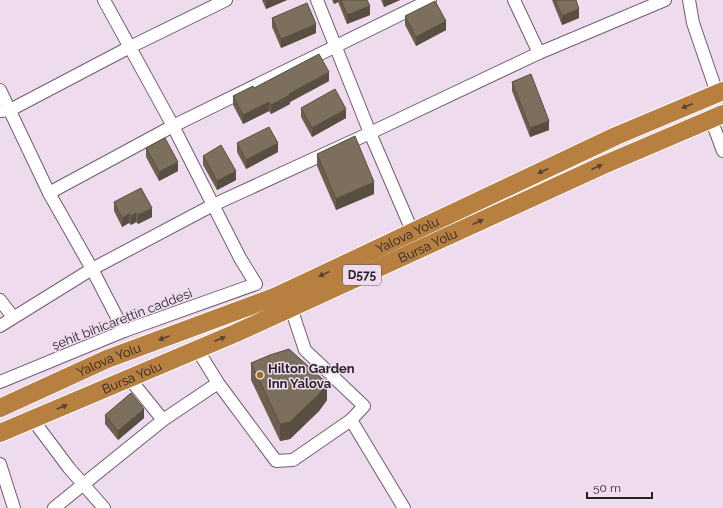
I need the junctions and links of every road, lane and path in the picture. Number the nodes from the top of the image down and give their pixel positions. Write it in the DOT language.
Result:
graph roads {
  1 [pos="104,0"];
  2 [pos="318,0"];
  3 [pos="514,0"];
  4 [pos="665,0"];
  5 [pos="689,0"];
  6 [pos="220,2"];
  7 [pos="423,2"];
  8 [pos="337,46"];
  9 [pos="130,47"];
  10 [pos="539,53"];
  11 [pos="0,90"];
  12 [pos="720,92"];
  13 [pos="5,111"];
  14 [pos="717,116"];
  15 [pos="172,126"];
  16 [pos="370,133"];
  17 [pos="723,150"];
  18 [pos="50,193"];
  19 [pos="213,205"];
  20 [pos="413,233"];
  21 [pos="92,269"];
  22 [pos="0,300"];
  23 [pos="291,308"];
  24 [pos="13,317"];
  25 [pos="0,326"];
  26 [pos="124,331"];
  27 [pos="197,349"];
  28 [pos="129,378"];
  29 [pos="0,382"];
  30 [pos="218,383"];
  31 [pos="0,408"];
  32 [pos="36,418"];
  33 [pos="163,420"];
  34 [pos="351,420"];
  35 [pos="0,433"];
  36 [pos="0,464"];
  37 [pos="83,484"];
  38 [pos="14,508"];
  39 [pos="54,508"];
  40 [pos="104,508"];
  41 [pos="404,508"];
  1 -- 9 [label="street"];
  2 -- 8 [label="street"];
  3 -- 10 [label="street"];
  4 -- 10 [label="street"];
  5 -- 12 [label="street"];
  6 -- 9 [label="street"];
  7 -- 8 [label="street"];
  8 -- 15 [label="street"];
  8 -- 16 [label="street"];
  9 -- 13 [label="street"];
  9 -- 15 [label="street"];
  10 -- 16 [label="street"];
  11 -- 13 [label="street"];
  12 -- 20 [label="highway, Yalova Yolu / D575, one-way"];
  13 -- 18 [label="street"];
  14 -- 17 [label="street"];
  23 -- 14 [label="highway, Bursa Yolu / D575, one-way"];
  15 -- 18 [label="street"];
  15 -- 19 [label="street"];
  16 -- 19 [label="street"];
  16 -- 20 [label="street"];
  18 -- 21 [label="street"];
  19 -- 21 [label="street"];
  19 -- 26 [label="street, şehit bihicarettin caddesi"];
  20 -- 31 [label="highway, Yalova Yolu / D575, one-way"];
  21 -- 24 [label="street"];
  21 -- 26 [label="street"];
  22 -- 24 [label="street"];
  27 -- 23 [label="highway, Bursa Yolu / D575, one-way"];
  23 -- 34 [label="street"];
  24 -- 25 [label="street"];
  26 -- 29 [label="street, şehit bihicarettin caddesi"];
  27 -- 28 [label="highway, Bursa Yolu / D575"];
  27 -- 30 [label="street"];
  32 -- 28 [label="highway, Bursa Yolu / D575, one-way"];
  28 -- 33 [label="street"];
  30 -- 33 [label="street"];
  30 -- 34 [label="street"];
  32 -- 35 [label="highway, Bursa Yolu / D575"];
  32 -- 37 [label="street"];
  33 -- 37 [label="street"];
  34 -- 41 [label="street"];
  36 -- 38 [label="street"];
  37 -- 39 [label="street"];
  37 -- 40 [label="street"];
}
